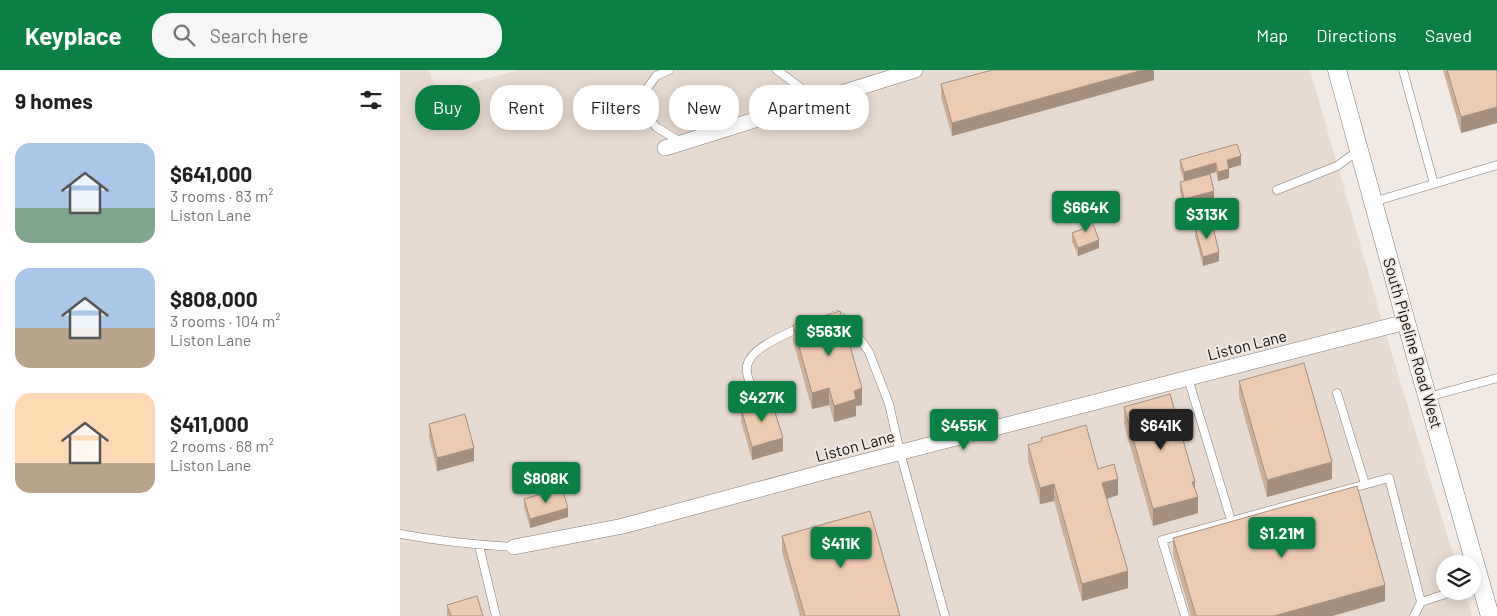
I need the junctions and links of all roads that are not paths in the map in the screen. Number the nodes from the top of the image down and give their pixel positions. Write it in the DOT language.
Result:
graph roads {
  1 [pos="669,70"];
  2 [pos="777,70"];
  3 [pos="915,70"];
  4 [pos="1337,70"];
  5 [pos="1402,70"];
  6 [pos="797,85"];
  7 [pos="866,85"];
  8 [pos="749,122"];
  9 [pos="683,143"];
  10 [pos="665,148"];
  11 [pos="1359,150"];
  12 [pos="1497,165"];
  13 [pos="1434,184"];
  14 [pos="1277,190"];
  15 [pos="1374,202"];
  16 [pos="828,318"];
  17 [pos="1406,322"];
  18 [pos="810,323"];
  19 [pos="1188,378"];
  20 [pos="1497,378"];
  21 [pos="1337,393"];
  22 [pos="1428,397"];
  23 [pos="756,398"];
  24 [pos="900,452"];
  25 [pos="1365,484"];
  26 [pos="1231,520"];
  27 [pos="400,534"];
  28 [pos="479,546"];
  29 [pos="514,547"];
  30 [pos="1469,555"];
  31 [pos="1481,595"];
  32 [pos="1436,597"];
  33 [pos="1421,602"];
  34 [pos="496,616"];
  35 [pos="945,616"];
  36 [pos="1185,616"];
  37 [pos="1414,616"];
  38 [pos="1490,616"];
  1 -- 9 [label="lane"];
  2 -- 6 [label="lane"];
  3 -- 7 [label="street"];
  4 -- 11 [label="street, South Pipeline Road West"];
  5 -- 13 [label="lane"];
  8 -- 9 [label="street"];
  9 -- 10 [label="street"];
  11 -- 14 [label="lane"];
  11 -- 15 [label="street, South Pipeline Road West"];
  12 -- 13 [label="lane"];
  13 -- 15 [label="lane"];
  15 -- 17 [label="street, South Pipeline Road West"];
  16 -- 24 [label="lane"];
  17 -- 19 [label="street, Liston Lane"];
  17 -- 22 [label="street, South Pipeline Road West"];
  18 -- 23 [label="lane"];
  19 -- 24 [label="street, Liston Lane"];
  19 -- 26 [label="lane"];
  20 -- 22 [label="lane"];
  21 -- 25 [label="lane"];
  22 -- 30 [label="street, South Pipeline Road West"];
  24 -- 29 [label="street, Liston Lane"];
  24 -- 35 [label="lane"];
  25 -- 26 [label="lane"];
  25 -- 33 [label="lane"];
  26 -- 36 [label="lane"];
  27 -- 28 [label="lane"];
  28 -- 29 [label="lane"];
  28 -- 34 [label="lane"];
  31 -- 38 [label="street, South Pipeline Road West"];
  32 -- 33 [label="lane"];
  33 -- 37 [label="lane"];
}
